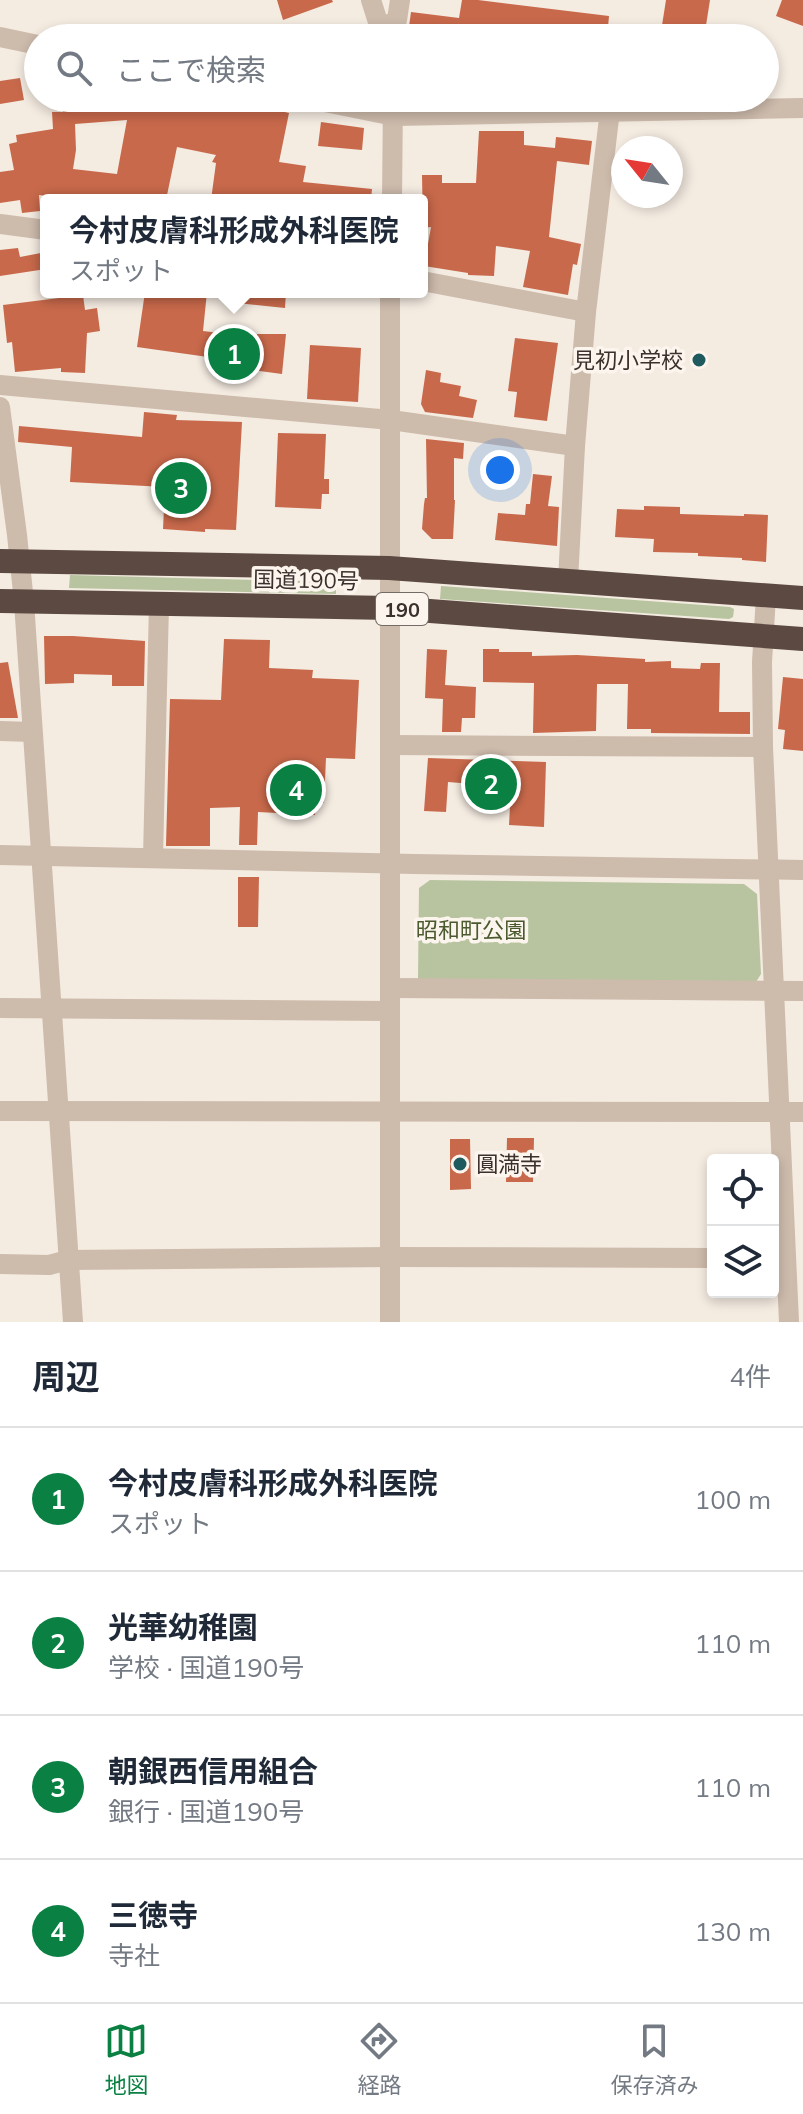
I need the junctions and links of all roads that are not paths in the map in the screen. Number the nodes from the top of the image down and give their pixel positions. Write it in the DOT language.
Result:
graph roads {
  1 [pos="371,0"];
  2 [pos="400,0"];
  3 [pos="379,24"];
  4 [pos="392,24"];
  5 [pos="0,37"];
  6 [pos="24,42"];
  7 [pos="779,108"];
  8 [pos="803,108"];
  9 [pos="394,112"];
  10 [pos="610,112"];
  11 [pos="392,194"];
  12 [pos="0,224"];
  13 [pos="40,229"];
  14 [pos="428,282"];
  15 [pos="390,298"];
  16 [pos="586,312"];
  17 [pos="0,385"];
  18 [pos="0,407"];
  19 [pos="391,420"];
  20 [pos="575,446"];
  21 [pos="10,561"];
  22 [pos="389,568"];
  23 [pos="568,581"];
  24 [pos="766,596"];
  25 [pos="803,598"];
  26 [pos="12,601"];
  27 [pos="159,604"];
  28 [pos="390,608"];
  29 [pos="764,635"];
  30 [pos="803,639"];
  31 [pos="0,731"];
  32 [pos="32,732"];
  33 [pos="391,745"];
  34 [pos="763,747"];
  35 [pos="0,855"];
  36 [pos="40,856"];
  37 [pos="153,858"];
  38 [pos="389,863"];
  39 [pos="770,869"];
  40 [pos="803,870"];
  41 [pos="390,988"];
  42 [pos="775,991"];
  43 [pos="803,991"];
  44 [pos="0,1008"];
  45 [pos="52,1008"];
  46 [pos="389,1011"];
  47 [pos="0,1111"];
  48 [pos="390,1111"];
  49 [pos="60,1112"];
  50 [pos="780,1112"];
  51 [pos="803,1112"];
  52 [pos="390,1257"];
  53 [pos="707,1258"];
  54 [pos="788,1258"];
  55 [pos="68,1260"];
  56 [pos="0,1264"];
  57 [pos="73,1322"];
  58 [pos="390,1322"];
  59 [pos="789,1322"];
  1 -- 3 [label="street"];
  2 -- 4 [label="street"];
  5 -- 6 [label="street"];
  7 -- 8 [label="street"];
  9 -- 11 [label="street"];
  10 -- 16 [label="street"];
  12 -- 13 [label="street"];
  14 -- 16 [label="street"];
  15 -- 19 [label="street"];
  16 -- 20 [label="street"];
  17 -- 19 [label="street"];
  18 -- 21 [label="street"];
  19 -- 20 [label="street"];
  19 -- 22 [label="street"];
  20 -- 23 [label="street"];
  21 -- 22 [label="highway, 国道190号 / 190"];
  21 -- 26 [label="street"];
  22 -- 23 [label="highway, 国道190号 / 190"];
  22 -- 28 [label="street"];
  23 -- 24 [label="highway, 国道190号 / 190"];
  24 -- 25 [label="highway, 国道190号 / 190"];
  24 -- 29 [label="street"];
  26 -- 27 [label="highway, 国道190号 / 190"];
  26 -- 32 [label="street"];
  27 -- 28 [label="highway, 国道190号 / 190"];
  27 -- 37 [label="street"];
  28 -- 29 [label="highway, 国道190号 / 190"];
  28 -- 33 [label="street"];
  29 -- 30 [label="highway, 国道190号 / 190"];
  29 -- 34 [label="street"];
  31 -- 32 [label="street"];
  32 -- 36 [label="street"];
  33 -- 34 [label="street"];
  33 -- 38 [label="street"];
  34 -- 39 [label="street"];
  35 -- 36 [label="street"];
  36 -- 37 [label="street"];
  36 -- 45 [label="street"];
  37 -- 38 [label="street"];
  38 -- 39 [label="street"];
  38 -- 41 [label="street"];
  39 -- 40 [label="street"];
  39 -- 42 [label="street"];
  41 -- 42 [label="street"];
  41 -- 46 [label="street"];
  42 -- 43 [label="street"];
  42 -- 50 [label="street"];
  44 -- 45 [label="street"];
  45 -- 46 [label="street"];
  45 -- 49 [label="street"];
  46 -- 48 [label="street"];
  47 -- 49 [label="street"];
  48 -- 49 [label="street"];
  48 -- 50 [label="street"];
  48 -- 52 [label="street"];
  49 -- 55 [label="street"];
  50 -- 51 [label="street"];
  50 -- 54 [label="street"];
  52 -- 53 [label="street"];
  52 -- 55 [label="street"];
  52 -- 58 [label="street"];
  54 -- 59 [label="street"];
  55 -- 56 [label="street"];
  55 -- 57 [label="street"];
}
